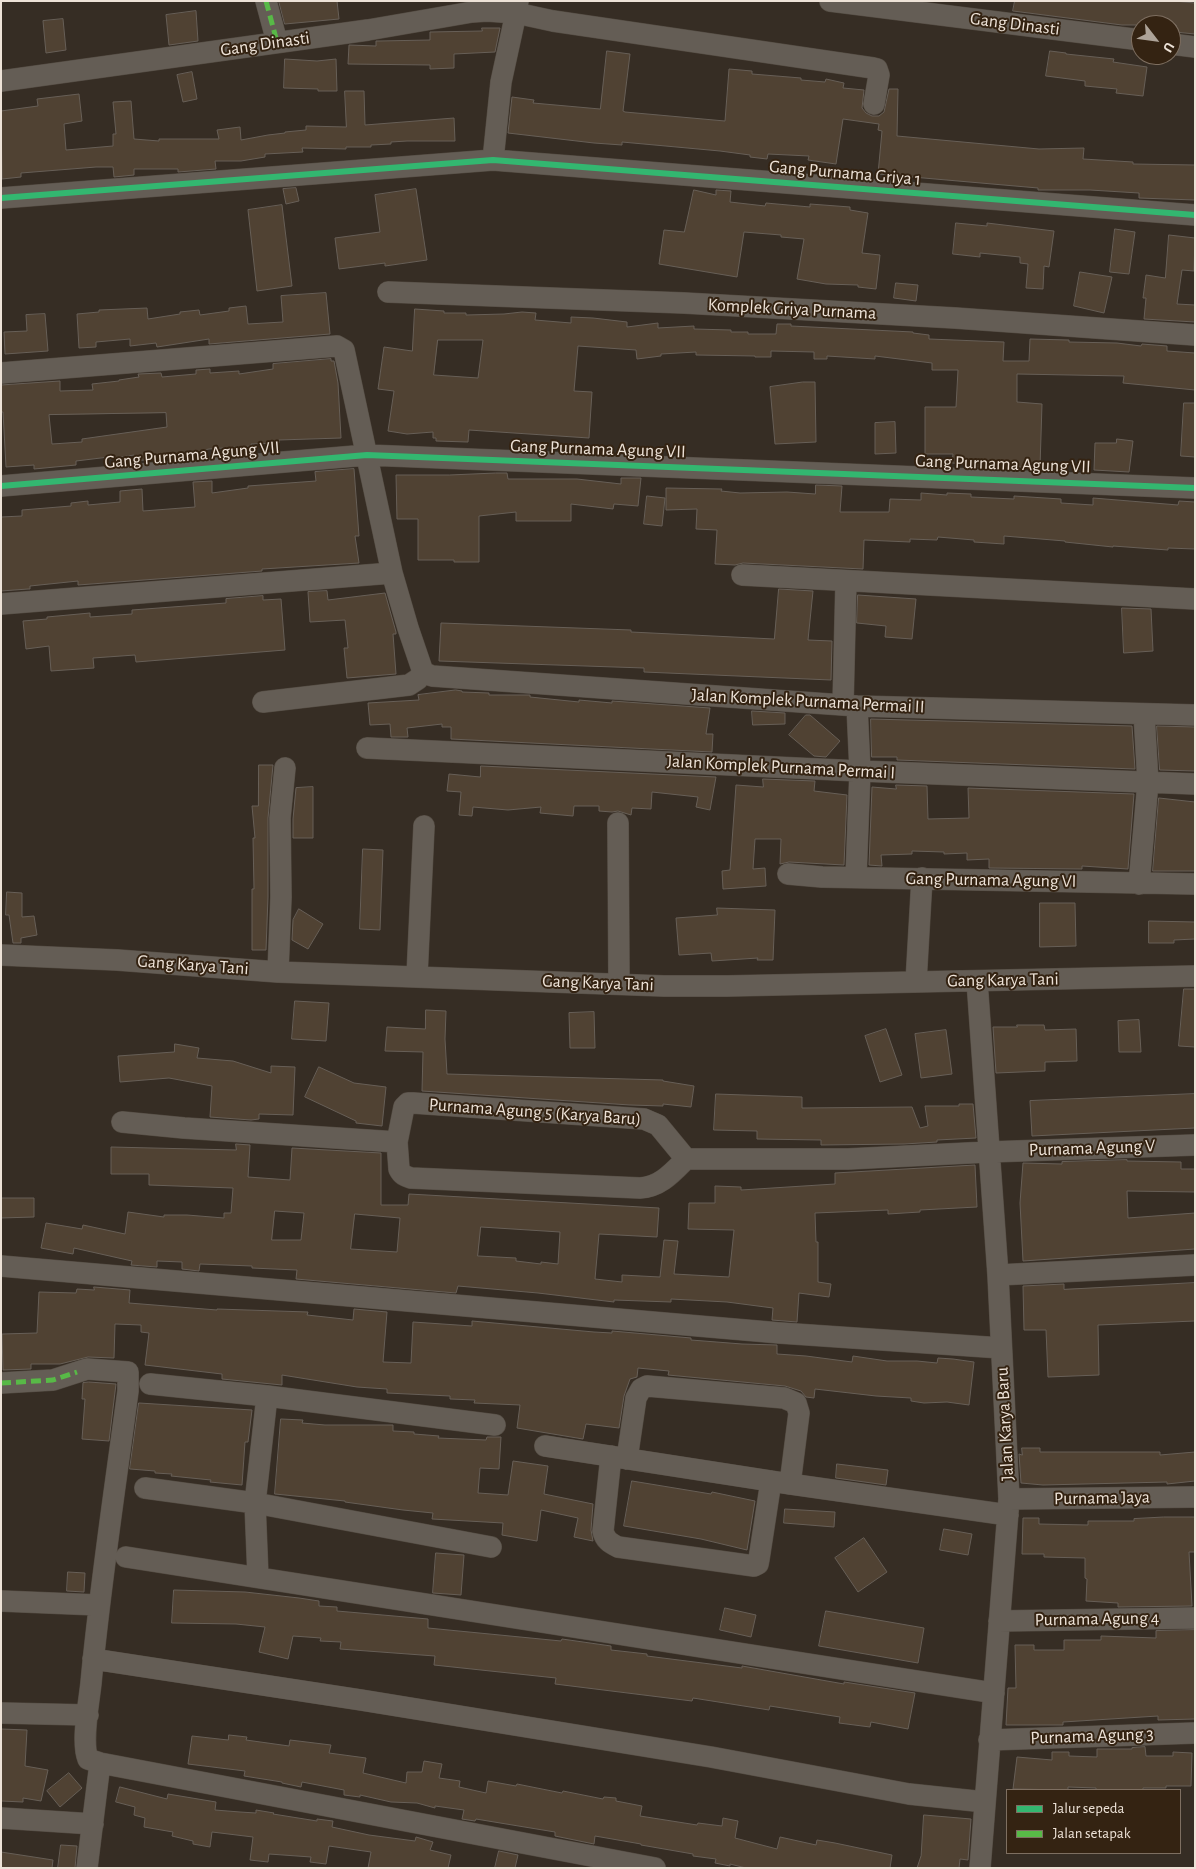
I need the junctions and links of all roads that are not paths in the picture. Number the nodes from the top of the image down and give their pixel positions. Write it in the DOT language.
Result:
graph roads {
  1 [pos="266,1"];
  2 [pos="830,1"];
  3 [pos="517,7"];
  4 [pos="1131,39"];
  5 [pos="277,42"];
  6 [pos="1181,45"];
  7 [pos="1195,47"];
  8 [pos="1,81"];
  9 [pos="874,104"];
  10 [pos="493,160"];
  11 [pos="1,198"];
  12 [pos="1195,215"];
  13 [pos="388,292"];
  14 [pos="1195,335"];
  15 [pos="1,373"];
  16 [pos="367,455"];
  17 [pos="1,486"];
  18 [pos="1195,488"];
  19 [pos="392,573"];
  20 [pos="742,575"];
  21 [pos="846,581"];
  22 [pos="1195,599"];
  23 [pos="1,604"];
  24 [pos="423,672"];
  25 [pos="263,702"];
  26 [pos="850,705"];
  27 [pos="1144,714"];
  28 [pos="1195,715"];
  29 [pos="367,748"];
  30 [pos="285,768"];
  31 [pos="860,771"];
  32 [pos="1148,782"];
  33 [pos="1195,784"];
  34 [pos="618,824"];
  35 [pos="424,826"];
  36 [pos="788,874"];
  37 [pos="856,877"];
  38 [pos="922,878"];
  39 [pos="1139,884"];
  40 [pos="1195,884"];
  41 [pos="1,955"];
  42 [pos="278,972"];
  43 [pos="417,976"];
  44 [pos="1195,976"];
  45 [pos="977,981"];
  46 [pos="916,982"];
  47 [pos="618,984"];
  48 [pos="122,1122"];
  49 [pos="397,1142"];
  50 [pos="1195,1145"];
  51 [pos="988,1152"];
  52 [pos="686,1159"];
  53 [pos="1195,1265"];
  54 [pos="1,1266"];
  55 [pos="998,1275"];
  56 [pos="1001,1348"];
  57 [pos="1,1383"];
  58 [pos="150,1384"];
  59 [pos="267,1396"];
  60 [pos="495,1425"];
  61 [pos="545,1446"];
  62 [pos="619,1458"];
  63 [pos="780,1483"];
  64 [pos="145,1488"];
  65 [pos="1195,1497"];
  66 [pos="255,1503"];
  67 [pos="1008,1507"];
  68 [pos="491,1547"];
  69 [pos="126,1557"];
  70 [pos="258,1577"];
  71 [pos="1,1602"];
  72 [pos="98,1605"];
  73 [pos="1195,1618"];
  74 [pos="999,1620"];
  75 [pos="93,1659"];
  76 [pos="994,1693"];
  77 [pos="1,1713"];
  78 [pos="88,1715"];
  79 [pos="1195,1733"];
  80 [pos="989,1740"];
  81 [pos="100,1764"];
  82 [pos="985,1802"];
  83 [pos="1,1818"];
  84 [pos="93,1824"];
  85 [pos="87,1868"];
  86 [pos="655,1868"];
  87 [pos="980,1868"];
  1 -- 5 [label="street"];
  2 -- 4 [label="street, Gang Dinasti"];
  3 -- 5 [label="street, Gang Dinasti"];
  3 -- 9 [label="street, Gang Dinasti"];
  3 -- 10 [label="street"];
  5 -- 8 [label="street, Gang Dinasti"];
  6 -- 7 [label="street"];
  10 -- 11 [label="street, Gang Purnama Griya 1"];
  10 -- 12 [label="street, Gang Purnama Griya 1"];
  13 -- 14 [label="street, Komplek Griya Purnama"];
  15 -- 16 [label="street"];
  16 -- 17 [label="street, Gang Purnama Agung VII"];
  16 -- 18 [label="street, Gang Purnama Agung VII"];
  16 -- 19 [label="street"];
  19 -- 23 [label="street"];
  19 -- 24 [label="street"];
  20 -- 21 [label="street"];
  21 -- 22 [label="street"];
  21 -- 26 [label="street"];
  24 -- 25 [label="street"];
  24 -- 26 [label="street, Jalan Komplek Purnama Permai II"];
  26 -- 27 [label="street, Jalan Komplek Purnama Permai II"];
  26 -- 31 [label="street"];
  27 -- 28 [label="street, Jalan Komplek Purnama Permai II"];
  27 -- 32 [label="street"];
  29 -- 31 [label="street, Jalan Komplek Purnama Permai I"];
  30 -- 42 [label="street"];
  31 -- 32 [label="street, Jalan Komplek Purnama Permai I"];
  31 -- 37 [label="street"];
  32 -- 33 [label="street, Jalan Komplek Purnama Permai I"];
  32 -- 39 [label="street"];
  34 -- 47 [label="street"];
  35 -- 43 [label="street"];
  36 -- 37 [label="street, Gang Purnama Agung VI"];
  37 -- 38 [label="street, Gang Purnama Agung VI"];
  38 -- 39 [label="street, Gang Purnama Agung VI"];
  38 -- 46 [label="street"];
  39 -- 40 [label="street, Gang Purnama Agung VI"];
  41 -- 42 [label="street, Gang Karya Tani"];
  42 -- 43 [label="street, Gang Karya Tani"];
  43 -- 47 [label="street, Gang Karya Tani"];
  44 -- 45 [label="street, Gang Karya Tani"];
  45 -- 46 [label="street, Gang Karya Tani"];
  45 -- 51 [label="street, Jalan Karya Baru"];
  46 -- 47 [label="street, Gang Karya Tani"];
  48 -- 49 [label="street"];
  49 -- 52 [label="street, Purnama Agung 5 (Karya Baru)"];
  49 -- 52 [label="street, Purnama Agung 5 (Karya Baru)"];
  50 -- 51 [label="street, Purnama Agung V"];
  51 -- 52 [label="street"];
  51 -- 55 [label="street, Jalan Karya Baru"];
  53 -- 55 [label="street"];
  54 -- 56 [label="street"];
  55 -- 56 [label="street, Jalan Karya Baru"];
  56 -- 67 [label="street, Jalan Karya Baru"];
  57 -- 72 [label="street"];
  58 -- 59 [label="street"];
  59 -- 60 [label="street"];
  59 -- 66 [label="street"];
  61 -- 62 [label="street, Purnama Jaya"];
  62 -- 63 [label="street, Purnama Jaya"];
  62 -- 63 [label="street"];
  62 -- 63 [label="street"];
  63 -- 67 [label="street, Purnama Jaya"];
  64 -- 66 [label="street"];
  65 -- 67 [label="street, Purnama Jaya"];
  66 -- 68 [label="street"];
  66 -- 70 [label="street"];
  67 -- 74 [label="street, Jalan Karya Baru"];
  69 -- 70 [label="street"];
  70 -- 76 [label="street"];
  71 -- 72 [label="street"];
  72 -- 75 [label="street"];
  73 -- 74 [label="street, Purnama Agung 4"];
  74 -- 76 [label="street, Jalan Karya Baru"];
  75 -- 78 [label="street"];
  75 -- 82 [label="street"];
  76 -- 80 [label="street, Jalan Karya Baru"];
  77 -- 78 [label="street"];
  78 -- 81 [label="street"];
  79 -- 80 [label="street, Purnama Agung 3"];
  80 -- 82 [label="street, Jalan Karya Baru"];
  81 -- 84 [label="street"];
  81 -- 86 [label="street"];
  82 -- 87 [label="street, Jalan Karya Baru"];
  83 -- 84 [label="street"];
  84 -- 85 [label="street"];
}
